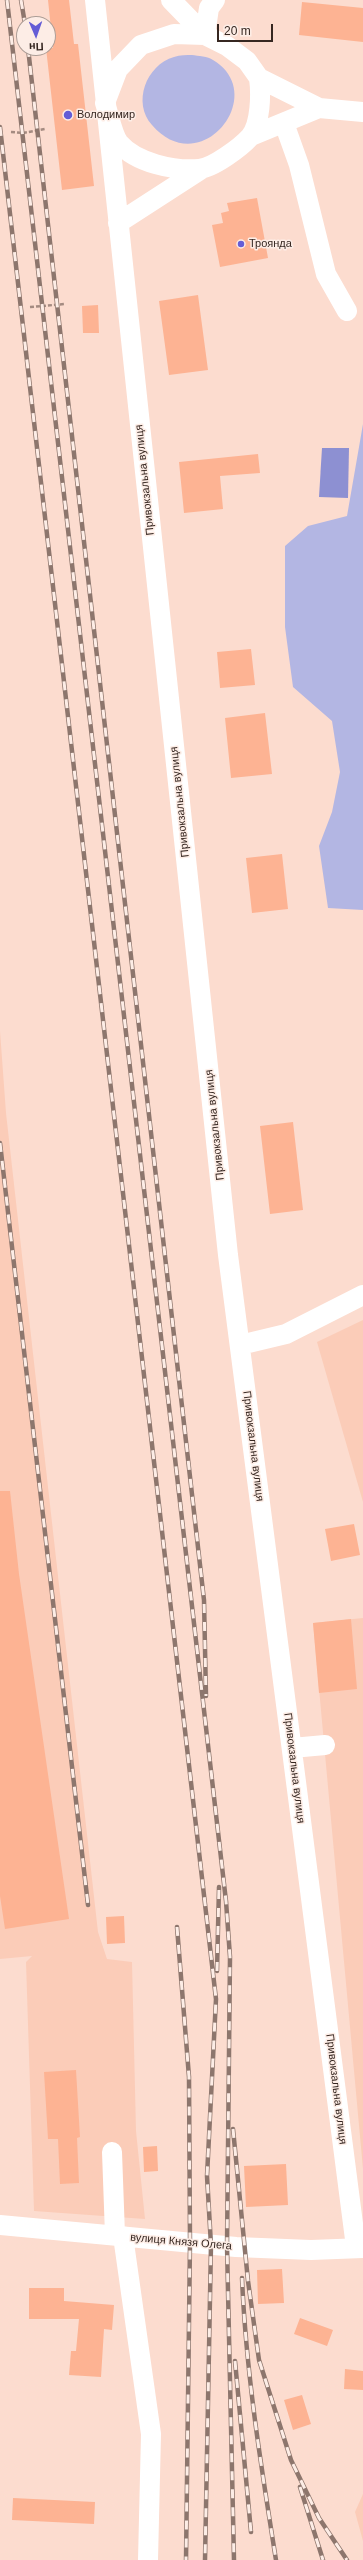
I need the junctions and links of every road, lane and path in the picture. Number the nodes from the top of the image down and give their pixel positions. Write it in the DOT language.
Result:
graph roads {
  1 [pos="95,0"];
  2 [pos="171,0"];
  3 [pos="215,0"];
  4 [pos="205,34"];
  5 [pos="259,78"];
  6 [pos="105,103"];
  7 [pos="319,108"];
  8 [pos="363,112"];
  9 [pos="284,123"];
  10 [pos="45,129"];
  11 [pos="11,132"];
  12 [pos="251,136"];
  13 [pos="200,170"];
  14 [pos="118,223"];
  15 [pos="65,304"];
  16 [pos="30,307"];
  17 [pos="347,312"];
  18 [pos="363,1295"];
  19 [pos="240,1345"];
  20 [pos="325,1745"];
  21 [pos="292,1748"];
  22 [pos="112,2152"];
  23 [pos="0,2225"];
  24 [pos="119,2236"];
  25 [pos="359,2247"];
  26 [pos="148,2560"];
  1 -- 6 [label="street, Привокзальна вулиця"];
  2 -- 4 [label="street"];
  3 -- 4 [label="street"];
  4 -- 5 [label="street"];
  4 -- 6 [label="street"];
  5 -- 7 [label="street"];
  5 -- 12 [label="street"];
  6 -- 13 [label="street"];
  6 -- 14 [label="street, Привокзальна вулиця"];
  7 -- 8 [label="street"];
  7 -- 9 [label="street"];
  9 -- 12 [label="street"];
  9 -- 17 [label="street"];
  10 -- 11 [label="path"];
  12 -- 13 [label="street"];
  13 -- 14 [label="street"];
  14 -- 19 [label="street, Привокзальна вулиця"];
  15 -- 16 [label="path"];
  18 -- 19 [label="street"];
  19 -- 21 [label="street, Привокзальна вулиця"];
  20 -- 21 [label="street"];
  21 -- 25 [label="street, Привокзальна вулиця"];
  22 -- 24 [label="street"];
  23 -- 24 [label="street, вулиця Князя Олега"];
  24 -- 25 [label="street, вулиця Князя Олега"];
  24 -- 26 [label="street"];
}
